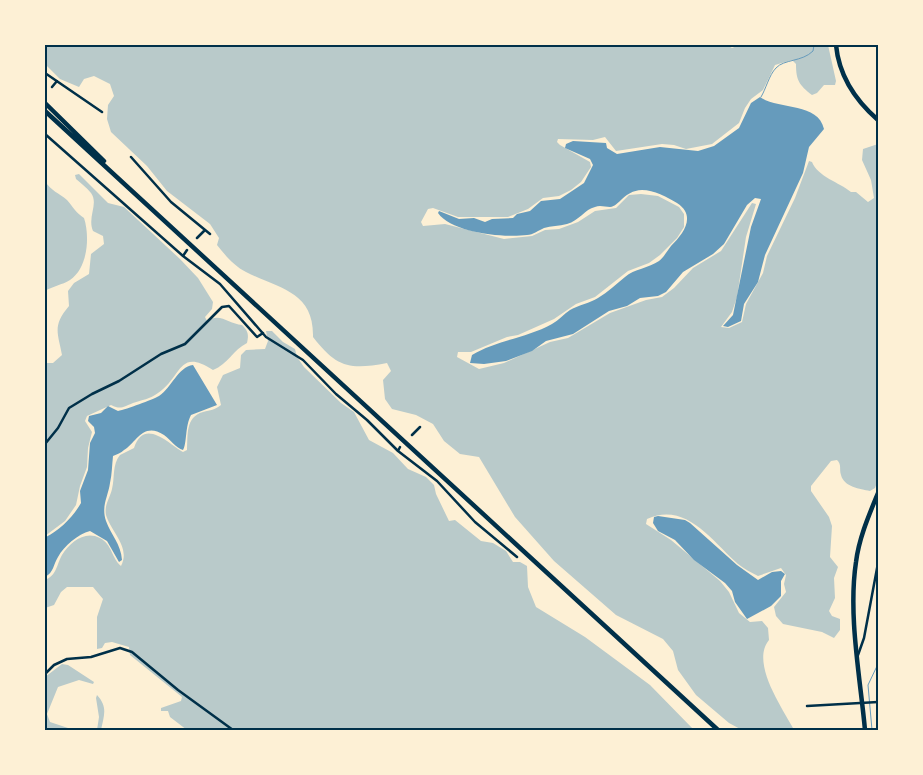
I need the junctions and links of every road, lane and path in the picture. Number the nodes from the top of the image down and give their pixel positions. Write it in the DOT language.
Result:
graph roads {
  1 [pos="836,45"];
  2 [pos="45,72"];
  3 [pos="57,81"];
  4 [pos="52,87"];
  5 [pos="45,103"];
  6 [pos="45,111"];
  7 [pos="102,112"];
  8 [pos="878,120"];
  9 [pos="45,134"];
  10 [pos="131,157"];
  11 [pos="172,228"];
  12 [pos="205,230"];
  13 [pos="210,234"];
  14 [pos="197,238"];
  15 [pos="187,250"];
  16 [pos="183,256"];
  17 [pos="263,333"];
  18 [pos="420,427"];
  19 [pos="412,435"];
  20 [pos="45,444"];
  21 [pos="400,447"];
  22 [pos="398,451"];
  23 [pos="878,493"];
  24 [pos="517,558"];
  25 [pos="878,563"];
  26 [pos="858,655"];
  27 [pos="45,674"];
  28 [pos="862,702"];
  29 [pos="878,702"];
  30 [pos="807,706"];
  31 [pos="233,730"];
  32 [pos="718,730"];
  33 [pos="865,730"];
  1 -- 8 [label="highway"];
  2 -- 3 [label="street"];
  3 -- 4 [label="street"];
  3 -- 7 [label="street"];
  5 -- 11 [label="highway"];
  6 -- 11 [label="highway"];
  9 -- 16 [label="street"];
  10 -- 12 [label="street"];
  11 -- 32 [label="highway"];
  12 -- 13 [label="street"];
  12 -- 14 [label="street"];
  15 -- 16 [label="street"];
  16 -- 17 [label="street"];
  17 -- 20 [label="street"];
  17 -- 22 [label="street"];
  18 -- 19 [label="street"];
  21 -- 22 [label="street"];
  22 -- 24 [label="street"];
  23 -- 26 [label="highway"];
  25 -- 26 [label="street"];
  26 -- 28 [label="highway"];
  27 -- 31 [label="street"];
  28 -- 29 [label="street"];
  28 -- 30 [label="street"];
  28 -- 33 [label="highway"];
}
